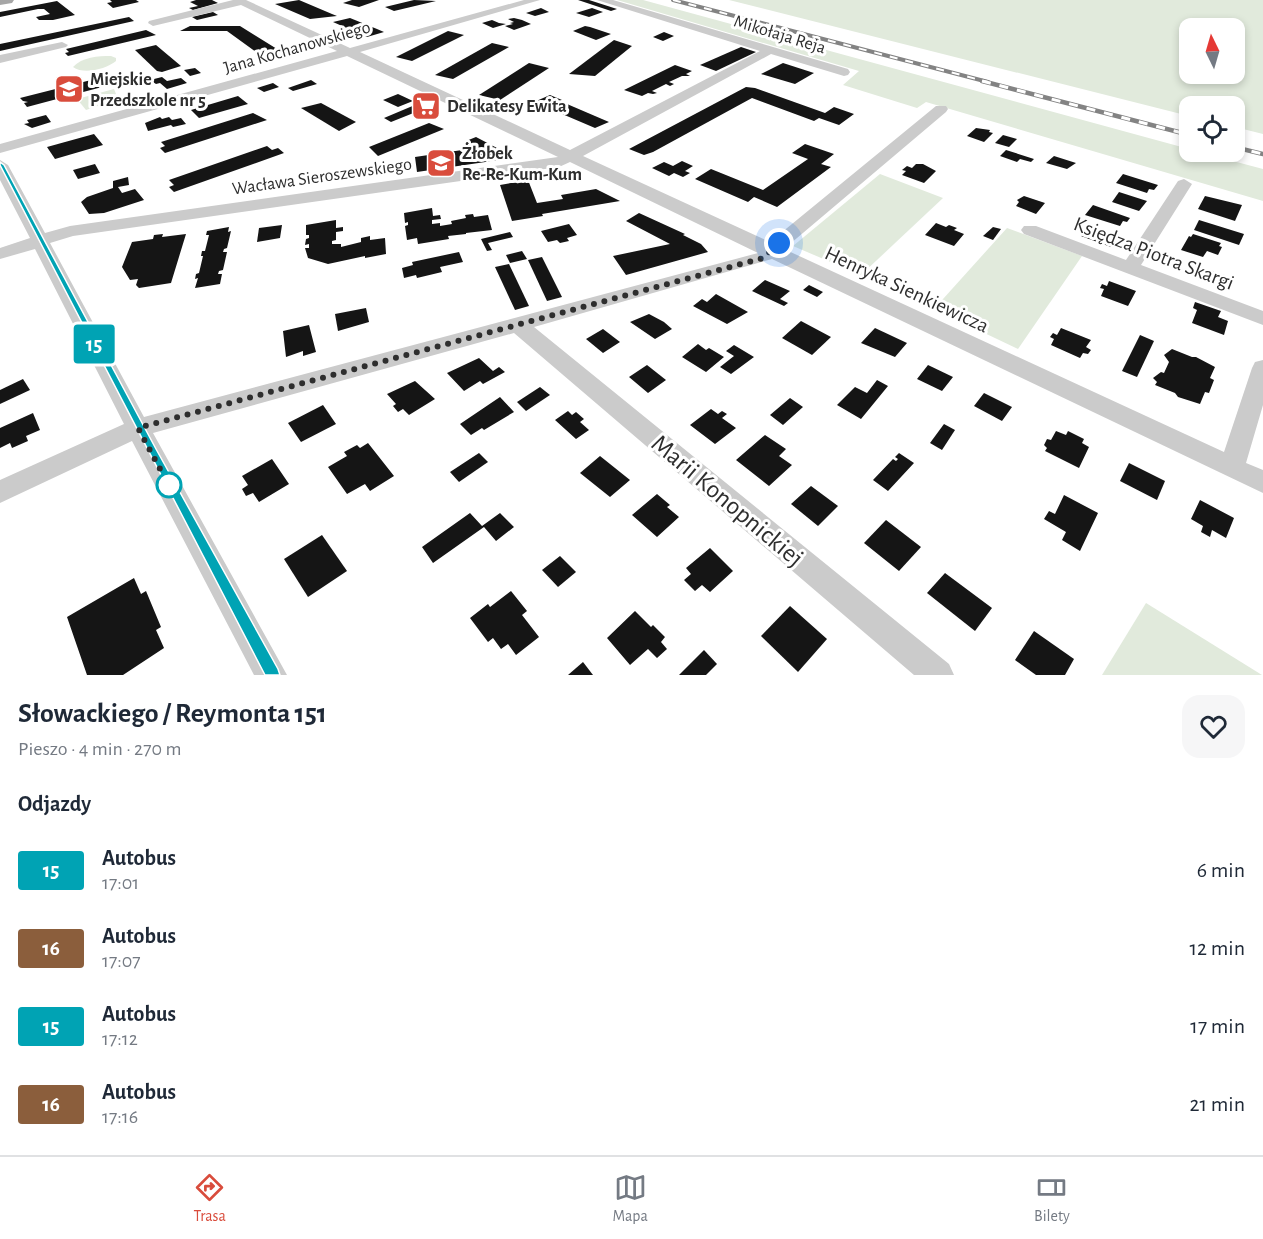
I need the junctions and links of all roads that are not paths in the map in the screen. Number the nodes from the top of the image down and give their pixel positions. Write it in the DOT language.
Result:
graph roads {
  1 [pos="7,0"];
  2 [pos="535,0"];
  3 [pos="602,0"];
  4 [pos="0,1"];
  5 [pos="247,1"];
  6 [pos="153,23"];
  7 [pos="62,45"];
  8 [pos="770,50"];
  9 [pos="349,52"];
  10 [pos="0,59"];
  11 [pos="844,72"];
  12 [pos="941,109"];
  13 [pos="0,149"];
  14 [pos="571,156"];
  15 [pos="0,165"];
  16 [pos="1184,184"];
  17 [pos="1030,230"];
  18 [pos="40,240"];
  19 [pos="771,250"];
  20 [pos="0,254"];
  21 [pos="1130,268"];
  22 [pos="1263,318"];
  23 [pos="518,326"];
  24 [pos="1263,368"];
  25 [pos="138,428"];
  26 [pos="1232,468"];
  27 [pos="1263,482"];
  28 [pos="0,492"];
  29 [pos="271,675"];
  30 [pos="938,675"];
  1 -- 4 [label="main road"];
  2 -- 9 [label="street, Jana Kochanowskiego"];
  3 -- 8 [label="street, Mikołaja Reja"];
  5 -- 6 [label="street"];
  5 -- 9 [label="street, Henryka Sienkiewicza"];
  7 -- 10 [label="street"];
  8 -- 11 [label="street, Mikołaja Reja"];
  8 -- 14 [label="street, Wacława Sieroszewskiego"];
  9 -- 13 [label="street, Jana Kochanowskiego"];
  9 -- 14 [label="street, Henryka Sienkiewicza"];
  12 -- 19 [label="street"];
  14 -- 18 [label="street, Wacława Sieroszewskiego"];
  14 -- 19 [label="street, Henryka Sienkiewicza"];
  15 -- 18 [label="street"];
  16 -- 21 [label="street"];
  17 -- 21 [label="street, Księdza Piotra Skargi"];
  18 -- 20 [label="street, Wacława Sieroszewskiego"];
  18 -- 25 [label="street"];
  19 -- 23 [label="street"];
  19 -- 26 [label="street, Henryka Sienkiewicza"];
  21 -- 22 [label="street, Księdza Piotra Skargi"];
  23 -- 25 [label="street"];
  23 -- 30 [label="street, Marii Konopnickiej"];
  24 -- 26 [label="street"];
  25 -- 28 [label="street"];
  25 -- 29 [label="street"];
  26 -- 27 [label="street, Henryka Sienkiewicza"];
}
